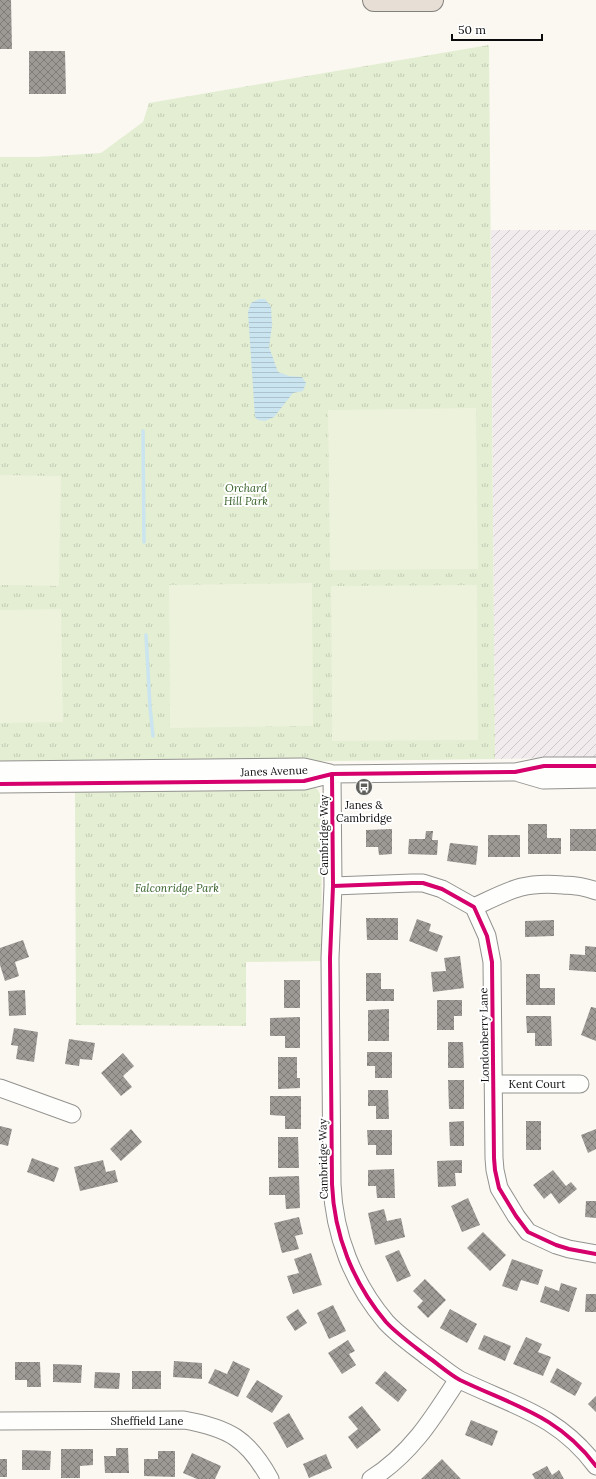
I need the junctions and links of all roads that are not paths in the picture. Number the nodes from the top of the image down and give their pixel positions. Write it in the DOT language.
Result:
graph roads {
  1 [pos="374,0"];
  2 [pos="432,0"];
  3 [pos="596,766"];
  4 [pos="0,770"];
  5 [pos="515,772"];
  6 [pos="332,774"];
  7 [pos="596,780"];
  8 [pos="0,784"];
  9 [pos="333,886"];
  10 [pos="596,891"];
  11 [pos="474,907"];
  12 [pos="494,1084"];
  13 [pos="580,1084"];
  14 [pos="0,1088"];
  15 [pos="72,1114"];
  16 [pos="596,1254"];
  17 [pos="458,1379"];
  18 [pos="0,1421"];
  19 [pos="596,1466"];
  20 [pos="270,1479"];
  21 [pos="371,1479"];
  1 -- 2 [label="highway"];
  3 -- 5 [label="street, Janes Avenue"];
  4 -- 6 [label="street, Janes Avenue"];
  5 -- 6 [label="street, Janes Avenue"];
  5 -- 7 [label="street, Janes Avenue"];
  6 -- 8 [label="street, Janes Avenue"];
  6 -- 9 [label="street, Cambridge Way"];
  9 -- 11 [label="street"];
  9 -- 17 [label="street, Cambridge Way"];
  10 -- 11 [label="street"];
  11 -- 12 [label="street, Londonberry Lane"];
  12 -- 13 [label="street, Kent Court"];
  12 -- 16 [label="street, Londonberry Lane"];
  14 -- 15 [label="street"];
  17 -- 19 [label="street, Cambridge Way"];
  17 -- 21 [label="street"];
  18 -- 20 [label="street, Sheffield Lane"];
}
